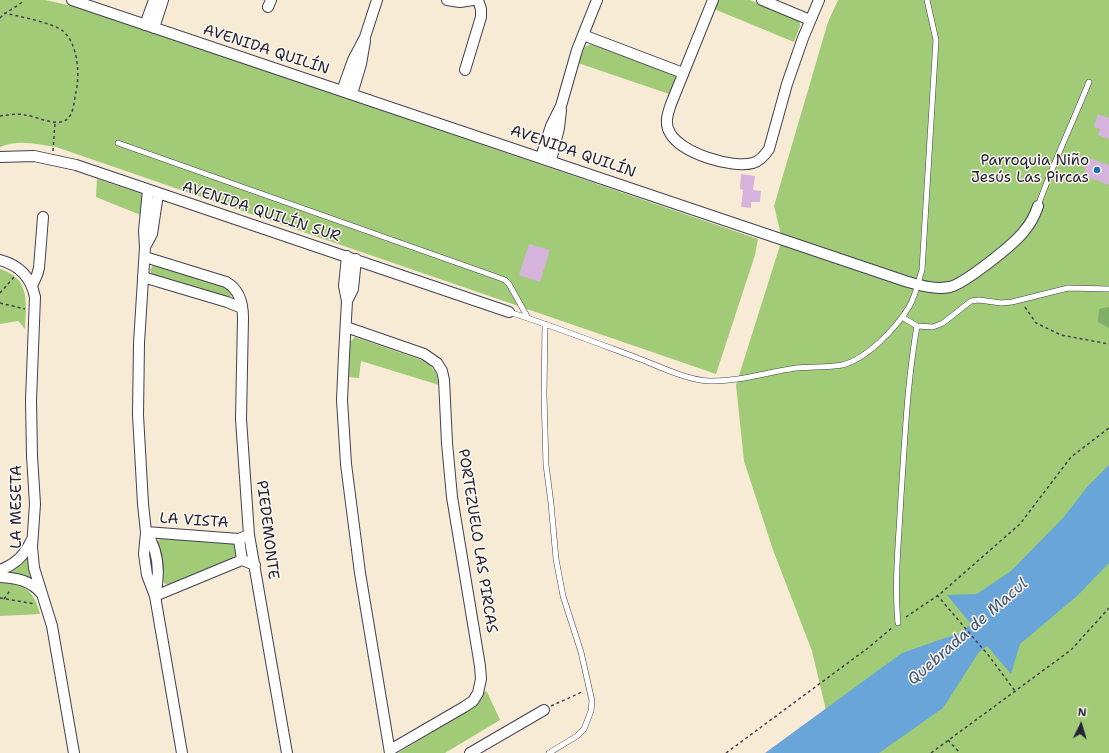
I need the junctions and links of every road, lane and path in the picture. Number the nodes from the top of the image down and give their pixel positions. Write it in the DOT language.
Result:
graph roads {
  1 [pos="24,0"];
  2 [pos="72,0"];
  3 [pos="154,0"];
  4 [pos="163,0"];
  5 [pos="377,0"];
  6 [pos="447,0"];
  7 [pos="473,0"];
  8 [pos="478,0"];
  9 [pos="597,0"];
  10 [pos="713,0"];
  11 [pos="762,0"];
  12 [pos="819,0"];
  13 [pos="927,0"];
  14 [pos="4,13"];
  15 [pos="0,18"];
  16 [pos="810,20"];
  17 [pos="150,27"];
  18 [pos="583,35"];
  19 [pos="365,37"];
  20 [pos="465,70"];
  21 [pos="683,73"];
  22 [pos="1089,82"];
  23 [pos="342,91"];
  24 [pos="352,94"];
  25 [pos="0,116"];
  26 [pos="54,123"];
  27 [pos="118,143"];
  28 [pos="0,157"];
  29 [pos="52,159"];
  30 [pos="546,159"];
  31 [pos="148,190"];
  32 [pos="158,194"];
  33 [pos="1038,206"];
  34 [pos="42,217"];
  35 [pos="145,252"];
  36 [pos="351,257"];
  37 [pos="40,259"];
  38 [pos="0,260"];
  39 [pos="21,270"];
  40 [pos="143,277"];
  41 [pos="918,285"];
  42 [pos="32,286"];
  43 [pos="1109,289"];
  44 [pos="0,293"];
  45 [pos="1021,300"];
  46 [pos="0,303"];
  47 [pos="242,308"];
  48 [pos="35,312"];
  49 [pos="509,312"];
  50 [pos="902,317"];
  51 [pos="528,318"];
  52 [pos="545,324"];
  53 [pos="917,326"];
  54 [pos="346,327"];
  55 [pos="1109,344"];
  56 [pos="1109,428"];
  57 [pos="146,532"];
  58 [pos="249,535"];
  59 [pos="240,539"];
  60 [pos="32,540"];
  61 [pos="242,560"];
  62 [pos="255,565"];
  63 [pos="0,570"];
  64 [pos="0,577"];
  65 [pos="43,595"];
  66 [pos="937,595"];
  67 [pos="155,596"];
  68 [pos="0,598"];
  69 [pos="47,606"];
  70 [pos="1109,608"];
  71 [pos="898,623"];
  72 [pos="590,688"];
  73 [pos="1015,691"];
  74 [pos="544,710"];
  75 [pos="948,740"];
  76 [pos="390,752"];
  77 [pos="74,753"];
  78 [pos="182,753"];
  79 [pos="287,753"];
  80 [pos="470,753"];
  81 [pos="549,753"];
  82 [pos="726,753"];
  83 [pos="931,753"];
  84 [pos="960,753"];
  1 -- 14 [label="path"];
  2 -- 17 [label="street, AVENIDA QUILÍN"];
  3 -- 17 [label="street"];
  4 -- 17 [label="street"];
  5 -- 19 [label="street"];
  6 -- 7 [label="street"];
  8 -- 20 [label="street"];
  9 -- 18 [label="street"];
  10 -- 21 [label="street"];
  11 -- 16 [label="street"];
  12 -- 16 [label="street"];
  13 -- 41 [label="lane"];
  14 -- 15 [label="path"];
  14 -- 26 [label="path"];
  16 -- 21 [label="street"];
  17 -- 23 [label="street, AVENIDA QUILÍN"];
  18 -- 21 [label="street"];
  18 -- 30 [label="street"];
  19 -- 23 [label="street"];
  19 -- 24 [label="street"];
  22 -- 33 [label="lane"];
  23 -- 24 [label="street, AVENIDA QUILÍN"];
  24 -- 30 [label="street, AVENIDA QUILÍN"];
  25 -- 26 [label="path"];
  26 -- 29 [label="path"];
  27 -- 51 [label="lane"];
  28 -- 29 [label="street, AVENIDA QUILÍN SUR"];
  29 -- 31 [label="street, AVENIDA QUILÍN SUR"];
  30 -- 41 [label="street, AVENIDA QUILÍN"];
  31 -- 32 [label="street, AVENIDA QUILÍN SUR"];
  31 -- 35 [label="street"];
  32 -- 35 [label="street"];
  32 -- 36 [label="street, AVENIDA QUILÍN SUR"];
  33 -- 41 [label="street, AVENIDA QUILÍN"];
  34 -- 37 [label="street, LA MESETA"];
  35 -- 40 [label="street"];
  35 -- 47 [label="street, PIEDEMONTE"];
  36 -- 49 [label="street, AVENIDA QUILÍN SUR"];
  36 -- 54 [label="street, PORTEZUELO LAS PIRCAS"];
  37 -- 39 [label="street"];
  37 -- 42 [label="street, LA MESETA"];
  38 -- 39 [label="street"];
  39 -- 42 [label="street"];
  39 -- 44 [label="path"];
  40 -- 47 [label="street"];
  40 -- 57 [label="street"];
  41 -- 50 [label="lane"];
  42 -- 48 [label="street, LA MESETA"];
  43 -- 45 [label="lane"];
  45 -- 53 [label="lane"];
  45 -- 55 [label="path"];
  46 -- 48 [label="path"];
  47 -- 58 [label="street, PIEDEMONTE"];
  48 -- 60 [label="street, LA MESETA"];
  49 -- 51 [label="lane"];
  50 -- 52 [label="lane"];
  50 -- 53 [label="lane"];
  51 -- 52 [label="lane"];
  52 -- 72 [label="lane"];
  53 -- 71 [label="lane"];
  54 -- 76 [label="street, PORTEZUELO LAS PIRCAS"];
  54 -- 76 [label="street, PORTEZUELO LAS PIRCAS"];
  56 -- 66 [label="path"];
  57 -- 59 [label="street, LA VISTA"];
  57 -- 67 [label="street"];
  58 -- 59 [label="street, LA VISTA"];
  58 -- 62 [label="street, PIEDEMONTE"];
  59 -- 61 [label="street, LA VISTA"];
  60 -- 63 [label="street"];
  60 -- 65 [label="street, LA MESETA"];
  61 -- 62 [label="street"];
  61 -- 67 [label="street"];
  62 -- 79 [label="street, PIEDEMONTE"];
  64 -- 65 [label="street"];
  65 -- 69 [label="street, LA MESETA"];
  66 -- 71 [label="path"];
  66 -- 73 [label="path"];
  67 -- 78 [label="street"];
  68 -- 69 [label="path"];
  69 -- 77 [label="street, LA MESETA"];
  70 -- 73 [label="path"];
  71 -- 82 [label="path"];
  72 -- 74 [label="path"];
  72 -- 81 [label="lane"];
  73 -- 75 [label="path"];
  74 -- 80 [label="street"];
  75 -- 83 [label="path"];
  75 -- 84 [label="path"];
}
